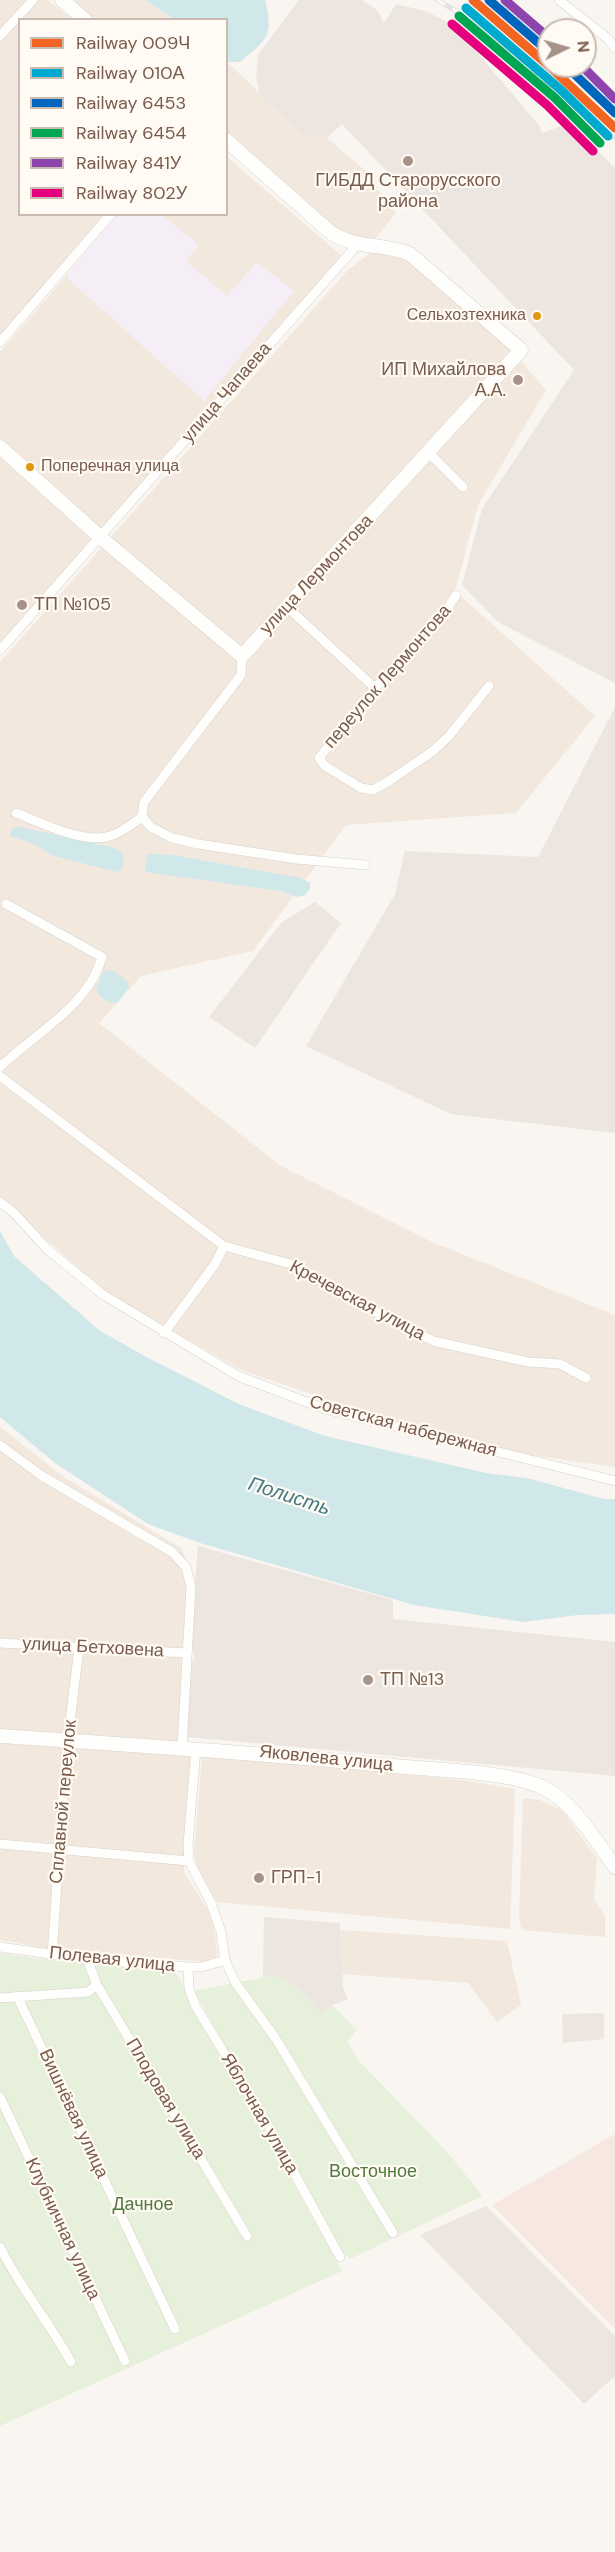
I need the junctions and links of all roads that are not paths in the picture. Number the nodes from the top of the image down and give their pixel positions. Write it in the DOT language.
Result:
graph roads {
  1 [pos="33,0"];
  2 [pos="62,0"];
  3 [pos="559,0"];
  4 [pos="83,18"];
  5 [pos="0,36"];
  6 [pos="615,48"];
  7 [pos="228,142"];
  8 [pos="109,216"];
  9 [pos="358,244"];
  10 [pos="0,342"];
  11 [pos="0,447"];
  12 [pos="429,453"];
  13 [pos="463,487"];
  14 [pos="100,537"];
  15 [pos="456,595"];
  16 [pos="287,607"];
  17 [pos="0,650"];
  18 [pos="242,656"];
  19 [pos="489,686"];
  20 [pos="375,688"];
  21 [pos="16,813"];
  22 [pos="142,817"];
  23 [pos="365,865"];
  24 [pos="6,904"];
  25 [pos="0,1066"];
  26 [pos="0,1076"];
  27 [pos="0,1202"];
  28 [pos="224,1246"];
  29 [pos="164,1333"];
  30 [pos="586,1378"];
  31 [pos="0,1445"];
  32 [pos="615,1481"];
  33 [pos="0,1643"];
  34 [pos="79,1648"];
  35 [pos="186,1653"];
  36 [pos="0,1736"];
  37 [pos="68,1740"];
  38 [pos="189,1747"];
  39 [pos="0,1844"];
  40 [pos="60,1849"];
  41 [pos="189,1861"];
  42 [pos="615,1867"];
  43 [pos="0,1947"];
  44 [pos="52,1955"];
  45 [pos="87,1959"];
  46 [pos="225,1960"];
  47 [pos="188,1967"];
  48 [pos="97,1985"];
  49 [pos="17,1996"];
  50 [pos="0,1998"];
  51 [pos="0,2097"];
  52 [pos="393,2234"];
  53 [pos="247,2236"];
  54 [pos="0,2247"];
  55 [pos="340,2257"];
  56 [pos="175,2329"];
  57 [pos="125,2361"];
  58 [pos="71,2362"];
  1 -- 5 [label="street"];
  2 -- 4 [label="street"];
  3 -- 6 [label="street"];
  7 -- 9 [label="street"];
  8 -- 10 [label="street"];
  9 -- 12 [label="street, улица Лермонтова"];
  9 -- 14 [label="street, улица Чапаева"];
  11 -- 14 [label="street"];
  12 -- 13 [label="street"];
  12 -- 16 [label="street, улица Лермонтова"];
  14 -- 17 [label="street, улица Чапаева"];
  14 -- 18 [label="street"];
  15 -- 20 [label="street, переулок Лермонтова"];
  16 -- 18 [label="street, улица Лермонтова"];
  16 -- 20 [label="street"];
  18 -- 22 [label="street, улица Лермонтова"];
  19 -- 20 [label="street, переулок Лермонтова"];
  21 -- 22 [label="street"];
  22 -- 23 [label="street"];
  24 -- 25 [label="street"];
  26 -- 28 [label="street, Кречевская улица"];
  27 -- 29 [label="street, Советская набережная"];
  28 -- 29 [label="street"];
  28 -- 30 [label="street, Кречевская улица"];
  29 -- 32 [label="street, Советская набережная"];
  31 -- 35 [label="street"];
  33 -- 34 [label="street, улица Бетховена"];
  34 -- 35 [label="street, улица Бетховена"];
  34 -- 37 [label="street, Сплавной переулок"];
  35 -- 38 [label="street"];
  36 -- 37 [label="street, Яковлева улица"];
  37 -- 38 [label="street, Яковлева улица"];
  37 -- 40 [label="street, Сплавной переулок"];
  38 -- 41 [label="street"];
  38 -- 42 [label="street, Яковлева улица"];
  39 -- 40 [label="street"];
  40 -- 41 [label="street"];
  40 -- 44 [label="street, Сплавной переулок"];
  41 -- 46 [label="street"];
  43 -- 44 [label="street, Полевая улица"];
  44 -- 45 [label="street, Полевая улица"];
  45 -- 47 [label="street, Полевая улица"];
  45 -- 48 [label="street, Плодовая улица"];
  46 -- 47 [label="street, Полевая улица"];
  46 -- 52 [label="street"];
  47 -- 55 [label="street, Яблочная улица"];
  48 -- 49 [label="street"];
  48 -- 53 [label="street, Плодовая улица"];
  49 -- 50 [label="street"];
  49 -- 56 [label="street, Вишнёвая улица"];
  51 -- 57 [label="street, Клубничная улица"];
  54 -- 58 [label="street"];
}
